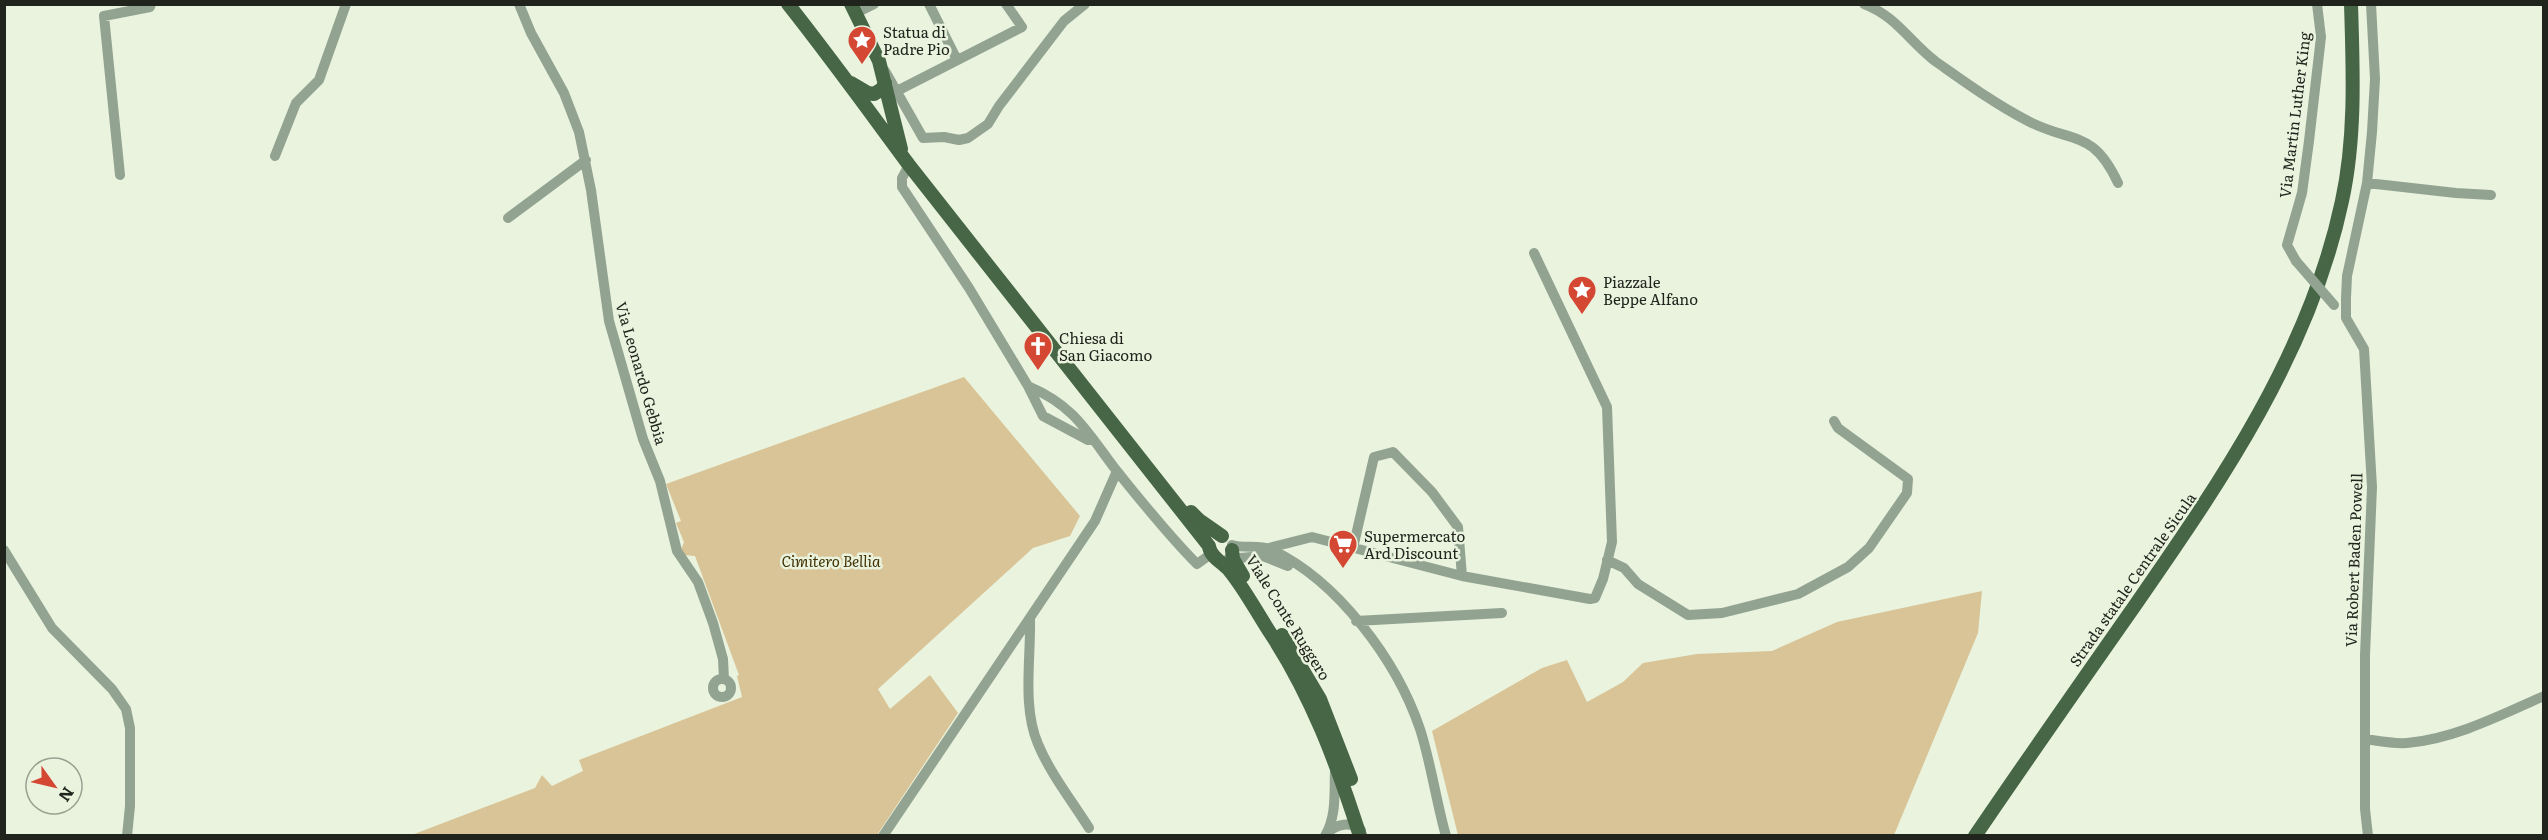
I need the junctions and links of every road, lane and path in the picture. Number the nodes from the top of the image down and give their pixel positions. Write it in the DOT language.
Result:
graph roads {
  1 [pos="151,4"];
  2 [pos="346,4"];
  3 [pos="519,4"];
  4 [pos="788,4"];
  5 [pos="874,4"];
  6 [pos="929,4"];
  7 [pos="1006,4"];
  8 [pos="1085,4"];
  9 [pos="1864,4"];
  10 [pos="2317,4"];
  11 [pos="2351,4"];
  12 [pos="2371,4"];
  13 [pos="854,9"];
  14 [pos="957,60"];
  15 [pos="849,82"];
  16 [pos="890,89"];
  17 [pos="275,156"];
  18 [pos="586,160"];
  19 [pos="906,162"];
  20 [pos="120,175"];
  21 [pos="2118,183"];
  22 [pos="2367,183"];
  23 [pos="2491,195"];
  24 [pos="508,218"];
  25 [pos="1534,253"];
  26 [pos="2296,261"];
  27 [pos="2346,318"];
  28 [pos="1028,386"];
  29 [pos="1834,421"];
  30 [pos="1094,440"];
  31 [pos="1117,471"];
  32 [pos="1269,548"];
  33 [pos="1353,548"];
  34 [pos="4,550"];
  35 [pos="1222,551"];
  36 [pos="1607,560"];
  37 [pos="1462,576"];
  38 [pos="1315,579"];
  39 [pos="1502,613"];
  40 [pos="1030,618"];
  41 [pos="1356,621"];
  42 [pos="724,679"];
  43 [pos="2544,696"];
  44 [pos="2365,739"];
  45 [pos="1336,740"];
  46 [pos="1335,764"];
  47 [pos="1089,828"];
  48 [pos="1358,833"];
  49 [pos="1326,834"];
  50 [pos="128,836"];
  51 [pos="883,836"];
  52 [pos="1369,836"];
  53 [pos="1446,836"];
  54 [pos="1975,836"];
  55 [pos="2368,836"];
  1 -- 20 [label="street"];
  2 -- 17 [label="street"];
  3 -- 18 [label="street, Via Leonardo Gebbia"];
  4 -- 15 [label="main road"];
  5 -- 13 [label="street"];
  6 -- 14 [label="street"];
  7 -- 14 [label="street"];
  8 -- 16 [label="street"];
  9 -- 21 [label="street"];
  10 -- 26 [label="street, Via Martin Luther King"];
  11 -- 54 [label="main road, Strada statale Centrale Sicula"];
  12 -- 22 [label="street"];
  13 -- 16 [label="main road"];
  14 -- 16 [label="street"];
  15 -- 16 [label="main road"];
  15 -- 19 [label="main road"];
  16 -- 19 [label="main road"];
  18 -- 24 [label="street"];
  18 -- 42 [label="street, Via Leonardo Gebbia"];
  19 -- 28 [label="street"];
  19 -- 35 [label="main road"];
  22 -- 23 [label="street"];
  22 -- 27 [label="street"];
  25 -- 36 [label="street"];
  26 -- 27 [label="street, Via Robert Baden Powell, bridge"];
  27 -- 44 [label="street, Via Robert Baden Powell"];
  28 -- 30 [label="street"];
  28 -- 30 [label="street"];
  29 -- 36 [label="street"];
  30 -- 31 [label="street"];
  31 -- 35 [label="street"];
  31 -- 40 [label="street"];
  32 -- 33 [label="street"];
  32 -- 35 [label="street"];
  32 -- 38 [label="street"];
  33 -- 37 [label="street"];
  33 -- 37 [label="street"];
  34 -- 50 [label="street"];
  35 -- 38 [label="street"];
  35 -- 45 [label="main road, Viale Conte Ruggero"];
  35 -- 46 [label="main road, Viale Conte Ruggero"];
  36 -- 37 [label="street"];
  38 -- 41 [label="street"];
  39 -- 41 [label="street"];
  40 -- 47 [label="street"];
  40 -- 51 [label="street"];
  41 -- 53 [label="street"];
  43 -- 44 [label="street"];
  44 -- 55 [label="street, Via Robert Baden Powell"];
  45 -- 48 [label="street"];
  45 -- 52 [label="main road, Viale Conte Ruggero"];
  46 -- 48 [label="main road, Viale Conte Ruggero"];
  46 -- 49 [label="street"];
  48 -- 49 [label="street"];
}
